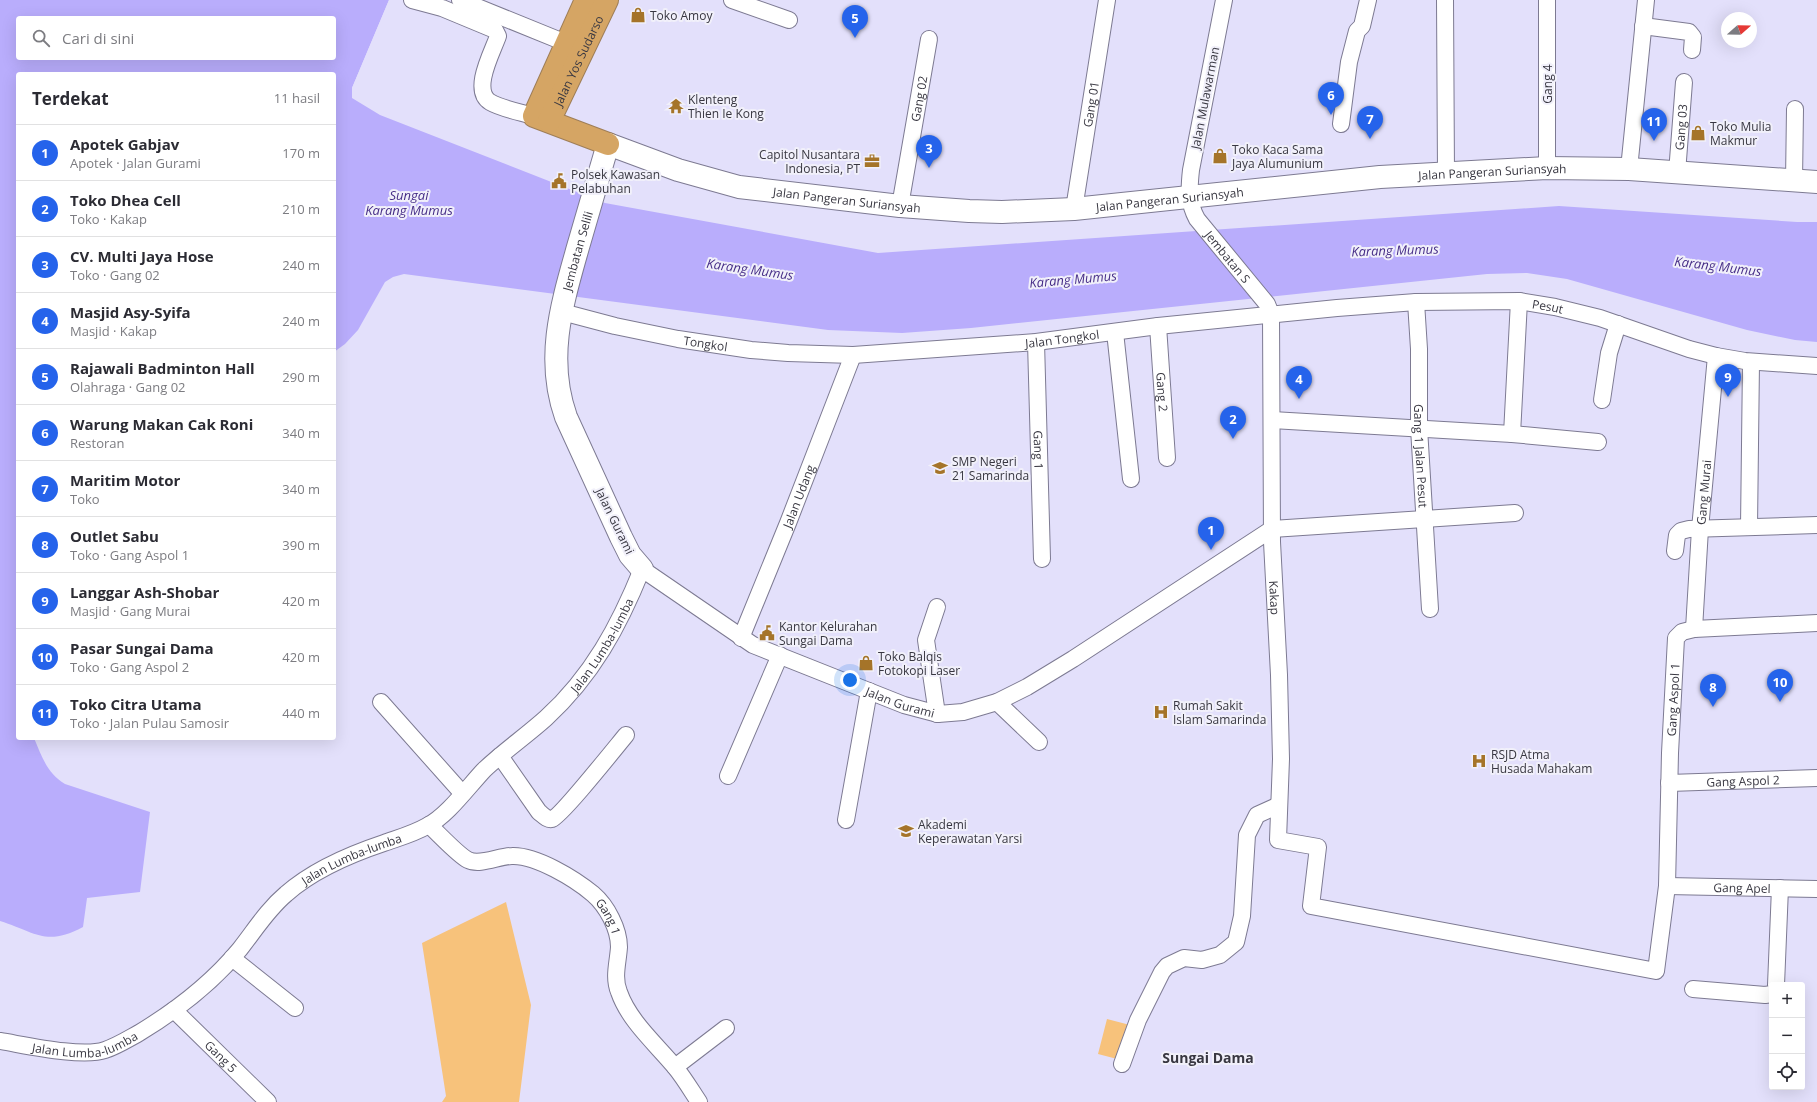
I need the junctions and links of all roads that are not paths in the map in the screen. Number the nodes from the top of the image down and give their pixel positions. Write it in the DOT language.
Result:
graph roads {
  1 [pos="412,0"];
  2 [pos="460,0"];
  3 [pos="586,0"];
  4 [pos="607,0"];
  5 [pos="732,0"];
  6 [pos="1107,0"];
  7 [pos="1224,0"];
  8 [pos="1368,0"];
  9 [pos="1445,0"];
  10 [pos="1547,0"];
  11 [pos="1646,0"];
  12 [pos="789,20"];
  13 [pos="1643,26"];
  14 [pos="929,39"];
  15 [pos="566,43"];
  16 [pos="1692,50"];
  17 [pos="1684,82"];
  18 [pos="1796,109"];
  19 [pos="541,118"];
  20 [pos="1341,124"];
  21 [pos="608,144"];
  22 [pos="1547,168"];
  23 [pos="1629,169"];
  24 [pos="1446,173"];
  25 [pos="1677,173"];
  26 [pos="1794,181"];
  27 [pos="1817,182"];
  28 [pos="1189,196"];
  29 [pos="900,206"];
  30 [pos="1074,209"];
  31 [pos="1519,301"];
  32 [pos="1416,302"];
  33 [pos="563,304"];
  34 [pos="1268,308"];
  35 [pos="1618,324"];
  36 [pos="1158,326"];
  37 [pos="1115,332"];
  38 [pos="1036,342"];
  39 [pos="853,355"];
  40 [pos="1716,356"];
  41 [pos="1750,362"];
  42 [pos="1817,366"];
  43 [pos="1602,400"];
  44 [pos="1272,420"];
  45 [pos="1419,428"];
  46 [pos="1512,434"];
  47 [pos="1598,442"];
  48 [pos="1167,458"];
  49 [pos="1131,479"];
  50 [pos="1515,513"];
  51 [pos="1425,519"];
  52 [pos="1817,525"];
  53 [pos="1749,527"];
  54 [pos="1272,529"];
  55 [pos="1700,529"];
  56 [pos="1675,551"];
  57 [pos="1042,559"];
  58 [pos="642,569"];
  59 [pos="937,607"];
  60 [pos="1430,609"];
  61 [pos="1817,623"];
  62 [pos="1694,629"];
  63 [pos="740,638"];
  64 [pos="780,655"];
  65 [pos="869,691"];
  66 [pos="381,702"];
  67 [pos="996,702"];
  68 [pos="937,714"];
  69 [pos="626,735"];
  70 [pos="1039,742"];
  71 [pos="500,756"];
  72 [pos="728,776"];
  73 [pos="1817,778"];
  74 [pos="1669,783"];
  75 [pos="462,793"];
  76 [pos="1279,805"];
  77 [pos="846,820"];
  78 [pos="429,825"];
  79 [pos="1318,847"];
  80 [pos="1667,886"];
  81 [pos="1780,888"];
  82 [pos="1817,889"];
  83 [pos="232,958"];
  84 [pos="1776,982"];
  85 [pos="1693,990"];
  86 [pos="1769,994"];
  87 [pos="295,1008"];
  88 [pos="174,1010"];
  89 [pos="726,1028"];
  90 [pos="0,1041"];
  91 [pos="1122,1064"];
  92 [pos="675,1067"];
  93 [pos="268,1102"];
  94 [pos="699,1102"];
  1 -- 19 [label="street"];
  2 -- 15 [label="street"];
  3 -- 15 [label="highway, Jalan Yos Sudarso"];
  4 -- 19 [label="highway, Jalan Yos Sudarso"];
  5 -- 12 [label="street"];
  6 -- 30 [label="street, Gang 01"];
  7 -- 28 [label="street, Jalan Mulawarman"];
  8 -- 20 [label="street"];
  9 -- 24 [label="street"];
  10 -- 22 [label="street, Gang 4"];
  11 -- 13 [label="street"];
  13 -- 16 [label="street"];
  13 -- 23 [label="street"];
  14 -- 29 [label="street, Gang 02"];
  15 -- 19 [label="highway, Jalan Yos Sudarso"];
  17 -- 25 [label="street, Gang 03"];
  18 -- 26 [label="street"];
  19 -- 21 [label="highway, Jalan Pangeran Suriansyah"];
  21 -- 29 [label="main road, Jalan Pangeran Suriansyah"];
  21 -- 33 [label="main road, Jembatan Selili"];
  22 -- 23 [label="main road, Jalan Pangeran Suriansyah"];
  22 -- 24 [label="main road, Jalan Pangeran Suriansyah"];
  23 -- 25 [label="main road, Jalan Pangeran Suriansyah"];
  24 -- 28 [label="main road, Jalan Pangeran Suriansyah"];
  25 -- 26 [label="main road, Jalan Pangeran Suriansyah"];
  26 -- 27 [label="main road, Jalan Pangeran Suriansyah"];
  28 -- 30 [label="main road, Jalan Pangeran Suriansyah"];
  28 -- 34 [label="street, Jembatan S"];
  29 -- 30 [label="main road, Jalan Pangeran Suriansyah"];
  31 -- 32 [label="street, Pesut"];
  31 -- 35 [label="street, Pesut"];
  31 -- 46 [label="street"];
  32 -- 34 [label="street, Pesut"];
  32 -- 45 [label="street, Gang 1 Jalan Pesut"];
  33 -- 39 [label="street, Tongkol"];
  33 -- 58 [label="main road, Jalan Gurami"];
  34 -- 36 [label="street, Jalan Tongkol"];
  34 -- 44 [label="street, Kakap"];
  35 -- 40 [label="street, Pesut"];
  35 -- 43 [label="street"];
  36 -- 37 [label="street, Jalan Tongkol"];
  36 -- 48 [label="street, Gang 2"];
  37 -- 38 [label="street, Jalan Tongkol"];
  37 -- 49 [label="street"];
  38 -- 39 [label="street, Jalan Tongkol"];
  38 -- 57 [label="street, Gang 1"];
  39 -- 63 [label="street, Jalan Udang"];
  40 -- 41 [label="street, Pesut"];
  40 -- 55 [label="street, Gang Murai"];
  41 -- 42 [label="street, Pesut"];
  41 -- 53 [label="street"];
  44 -- 45 [label="street"];
  44 -- 54 [label="street, Kakap"];
  45 -- 46 [label="street"];
  45 -- 51 [label="street, Gang 1 Jalan Pesut"];
  46 -- 47 [label="street"];
  50 -- 51 [label="street"];
  51 -- 54 [label="street"];
  51 -- 60 [label="street, Gang 1 Jalan Pesut"];
  52 -- 53 [label="street"];
  53 -- 55 [label="street"];
  54 -- 67 [label="street, Jalan Gurami"];
  54 -- 76 [label="street, Kakap"];
  55 -- 56 [label="street"];
  55 -- 62 [label="street, Gang Murai"];
  58 -- 63 [label="street, Jalan Gurami"];
  58 -- 71 [label="street, Jalan Lumba-lumba"];
  59 -- 68 [label="street"];
  61 -- 62 [label="street"];
  62 -- 74 [label="street, Gang Aspol 1"];
  63 -- 64 [label="street, Jalan Gurami"];
  64 -- 65 [label="street, Jalan Gurami"];
  64 -- 72 [label="street"];
  65 -- 68 [label="street, Jalan Gurami"];
  65 -- 77 [label="street"];
  66 -- 75 [label="street"];
  67 -- 68 [label="street, Jalan Gurami"];
  67 -- 70 [label="street"];
  69 -- 71 [label="street"];
  71 -- 75 [label="street, Jalan Lumba-lumba"];
  73 -- 74 [label="street, Gang Aspol 2"];
  74 -- 80 [label="street, Gang Aspol 1"];
  75 -- 78 [label="street, Jalan Lumba-lumba"];
  76 -- 79 [label="street, Kakap"];
  76 -- 91 [label="street"];
  78 -- 83 [label="street, Jalan Lumba-lumba"];
  78 -- 92 [label="street, Gang 1"];
  79 -- 80 [label="street, Gang Aspol 1"];
  80 -- 81 [label="street, Gang Apel"];
  81 -- 82 [label="street, Gang Apel"];
  81 -- 84 [label="street"];
  83 -- 87 [label="street"];
  83 -- 88 [label="street, Jalan Lumba-lumba"];
  85 -- 86 [label="street"];
  88 -- 90 [label="street, Jalan Lumba-lumba"];
  88 -- 93 [label="street, Gang 5"];
  89 -- 92 [label="street"];
  92 -- 94 [label="street, Gang 1"];
}
